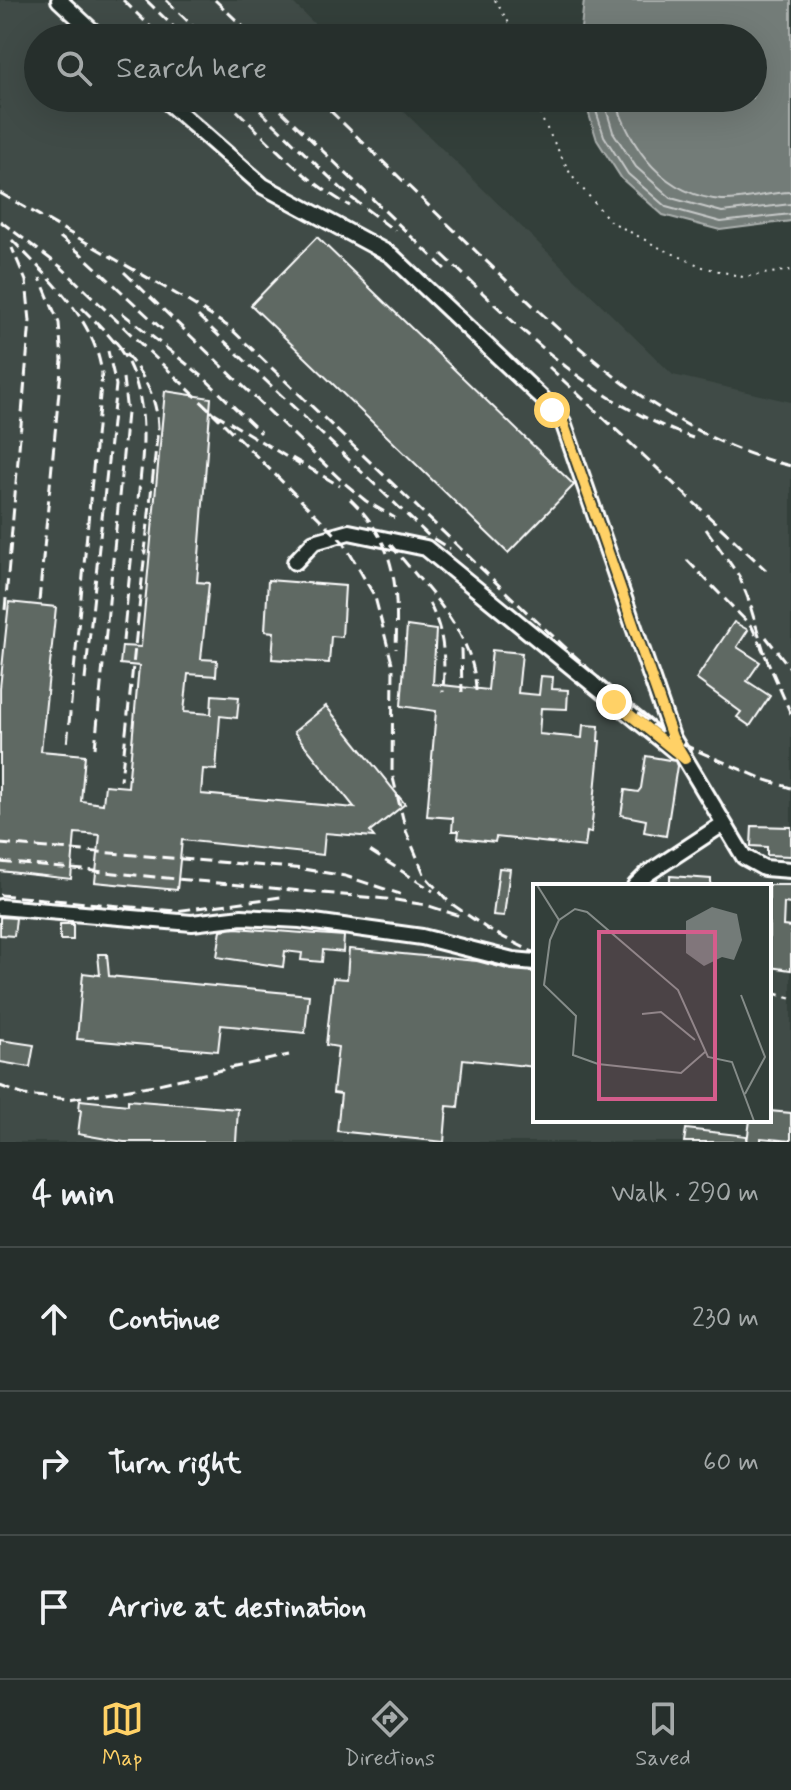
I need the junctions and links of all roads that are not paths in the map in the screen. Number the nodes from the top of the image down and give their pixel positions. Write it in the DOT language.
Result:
graph roads {
  1 [pos="59,0"];
  2 [pos="85,24"];
  3 [pos="178,112"];
  4 [pos="295,562"];
  5 [pos="685,759"];
  6 [pos="723,824"];
  7 [pos="791,870"];
  8 [pos="637,884"];
  9 [pos="0,907"];
  10 [pos="533,962"];
  1 -- 2 [label="lane"];
  3 -- 5 [label="lane"];
  4 -- 5 [label="lane"];
  5 -- 6 [label="lane"];
  6 -- 7 [label="lane"];
  6 -- 8 [label="lane"];
  9 -- 10 [label="lane"];
}
